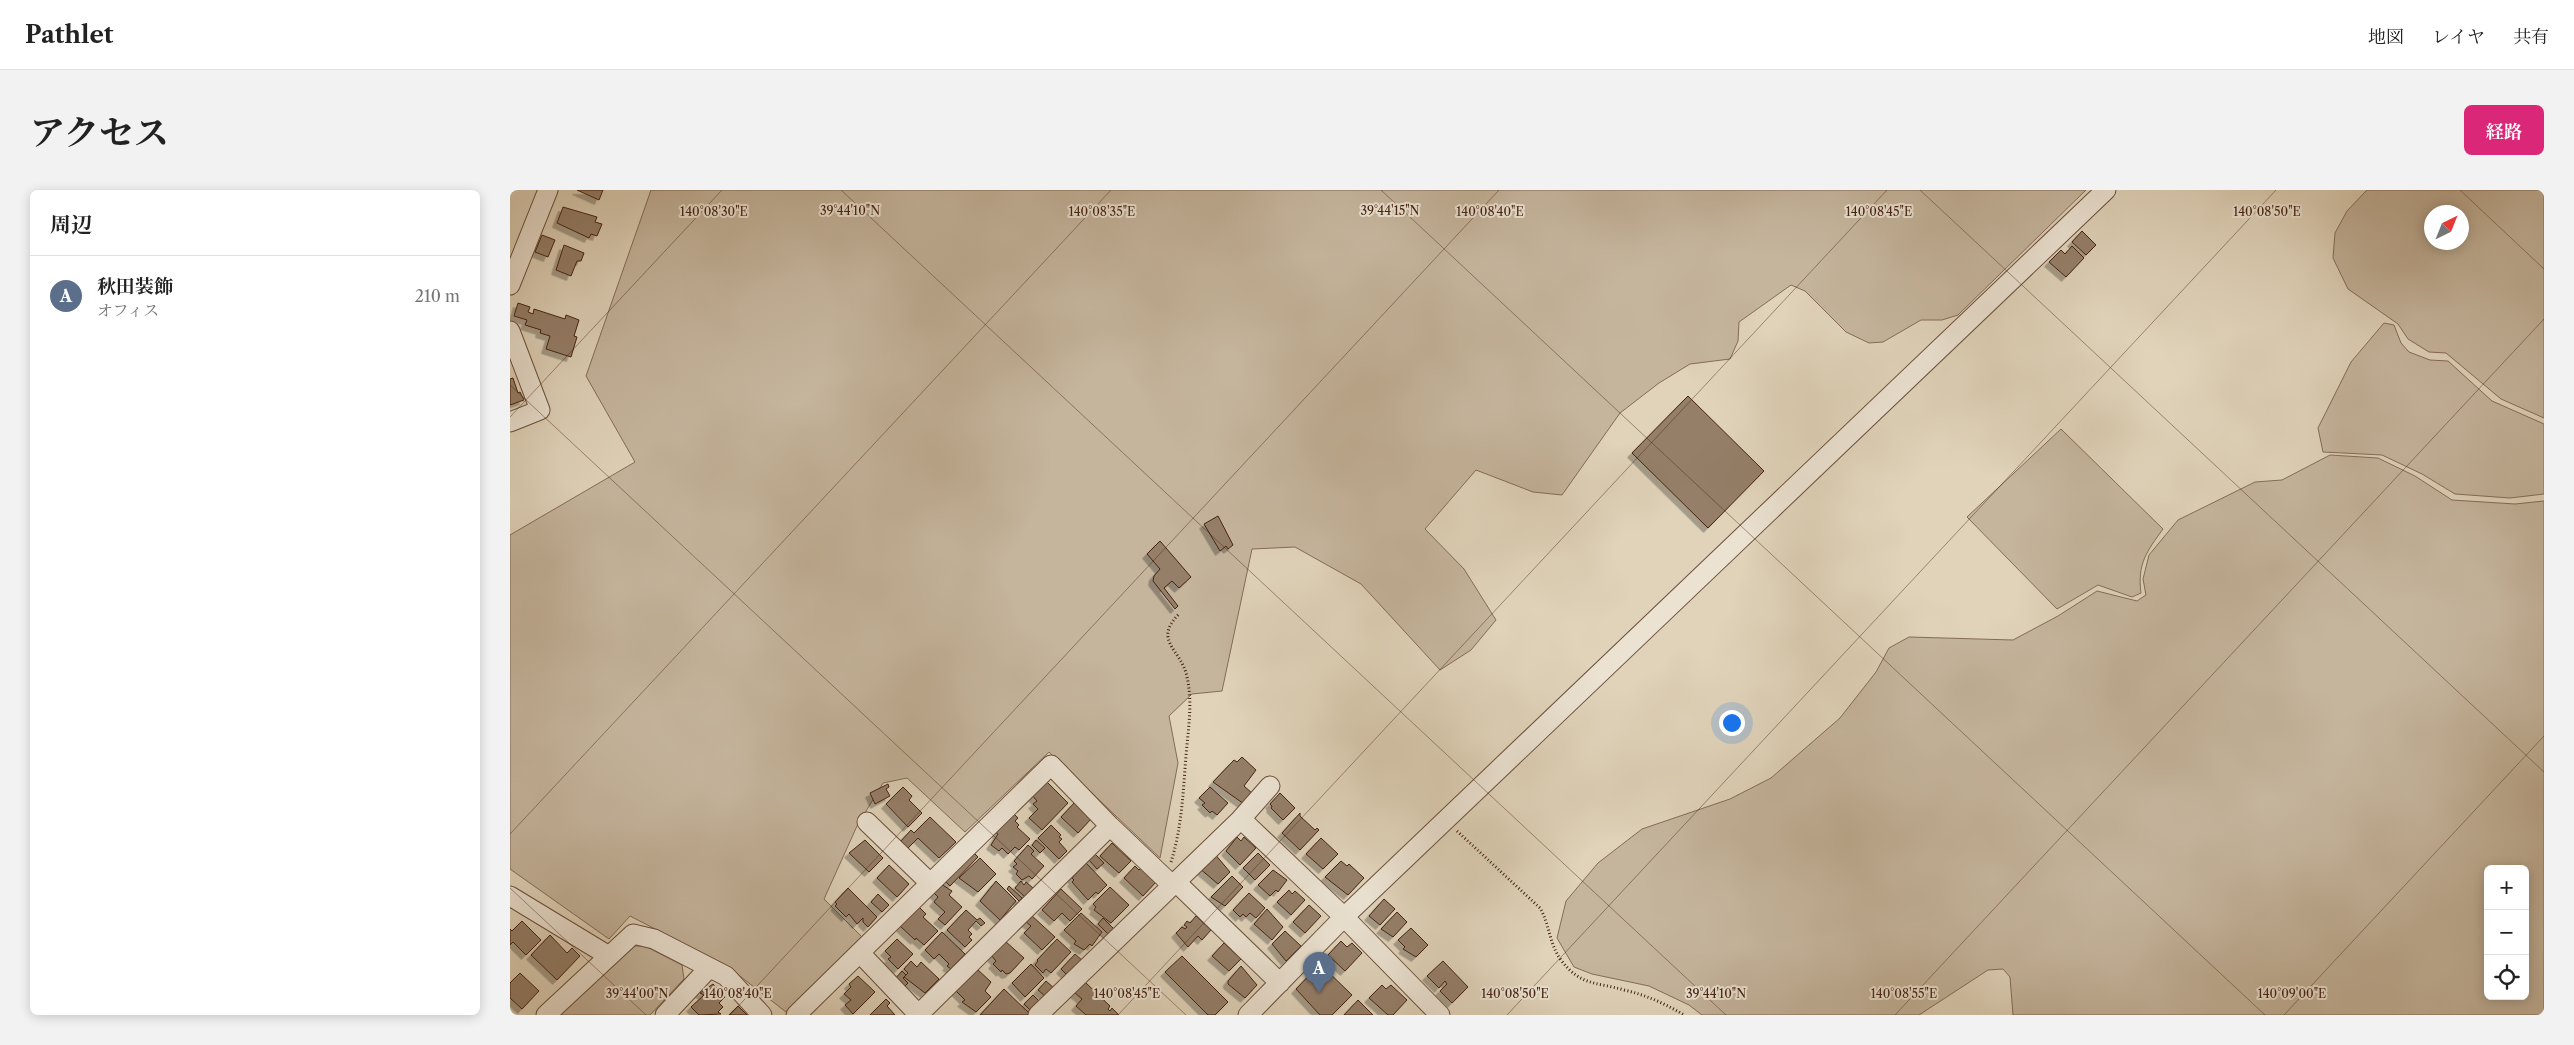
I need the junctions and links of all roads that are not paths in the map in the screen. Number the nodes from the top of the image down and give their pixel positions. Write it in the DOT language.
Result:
graph roads {
  1 [pos="548,190"];
  2 [pos="2106,190"];
  3 [pos="510,285"];
  4 [pos="510,331"];
  5 [pos="510,422"];
  6 [pos="1270,786"];
  7 [pos="1240,820"];
  8 [pos="867,822"];
  9 [pos="1110,826"];
  10 [pos="1172,882"];
  11 [pos="930,884"];
  12 [pos="510,896"];
  13 [pos="1344,917"];
  14 [pos="860,952"];
  15 [pos="609,956"];
  16 [pos="709,968"];
  17 [pos="1280,983"];
  18 [pos="1050,1011"];
  19 [pos="546,1015"];
  20 [pos="665,1015"];
  21 [pos="762,1015"];
  22 [pos="796,1015"];
  23 [pos="919,1015"];
  24 [pos="1248,1015"];
  25 [pos="1440,1015"];
  1 -- 3 [label="street"];
  2 -- 13 [label="street"];
  4 -- 5 [label="street"];
  6 -- 7 [label="street"];
  7 -- 10 [label="street"];
  7 -- 13 [label="street"];
  8 -- 11 [label="street"];
  9 -- 10 [label="street"];
  9 -- 11 [label="street"];
  9 -- 23 [label="street"];
  10 -- 17 [label="street"];
  10 -- 18 [label="street"];
  11 -- 14 [label="street"];
  12 -- 15 [label="street"];
  13 -- 17 [label="street"];
  13 -- 25 [label="street"];
  14 -- 22 [label="street"];
  14 -- 23 [label="street"];
  15 -- 16 [label="street"];
  15 -- 19 [label="street"];
  16 -- 20 [label="street"];
  16 -- 21 [label="street"];
  17 -- 24 [label="street"];
}
